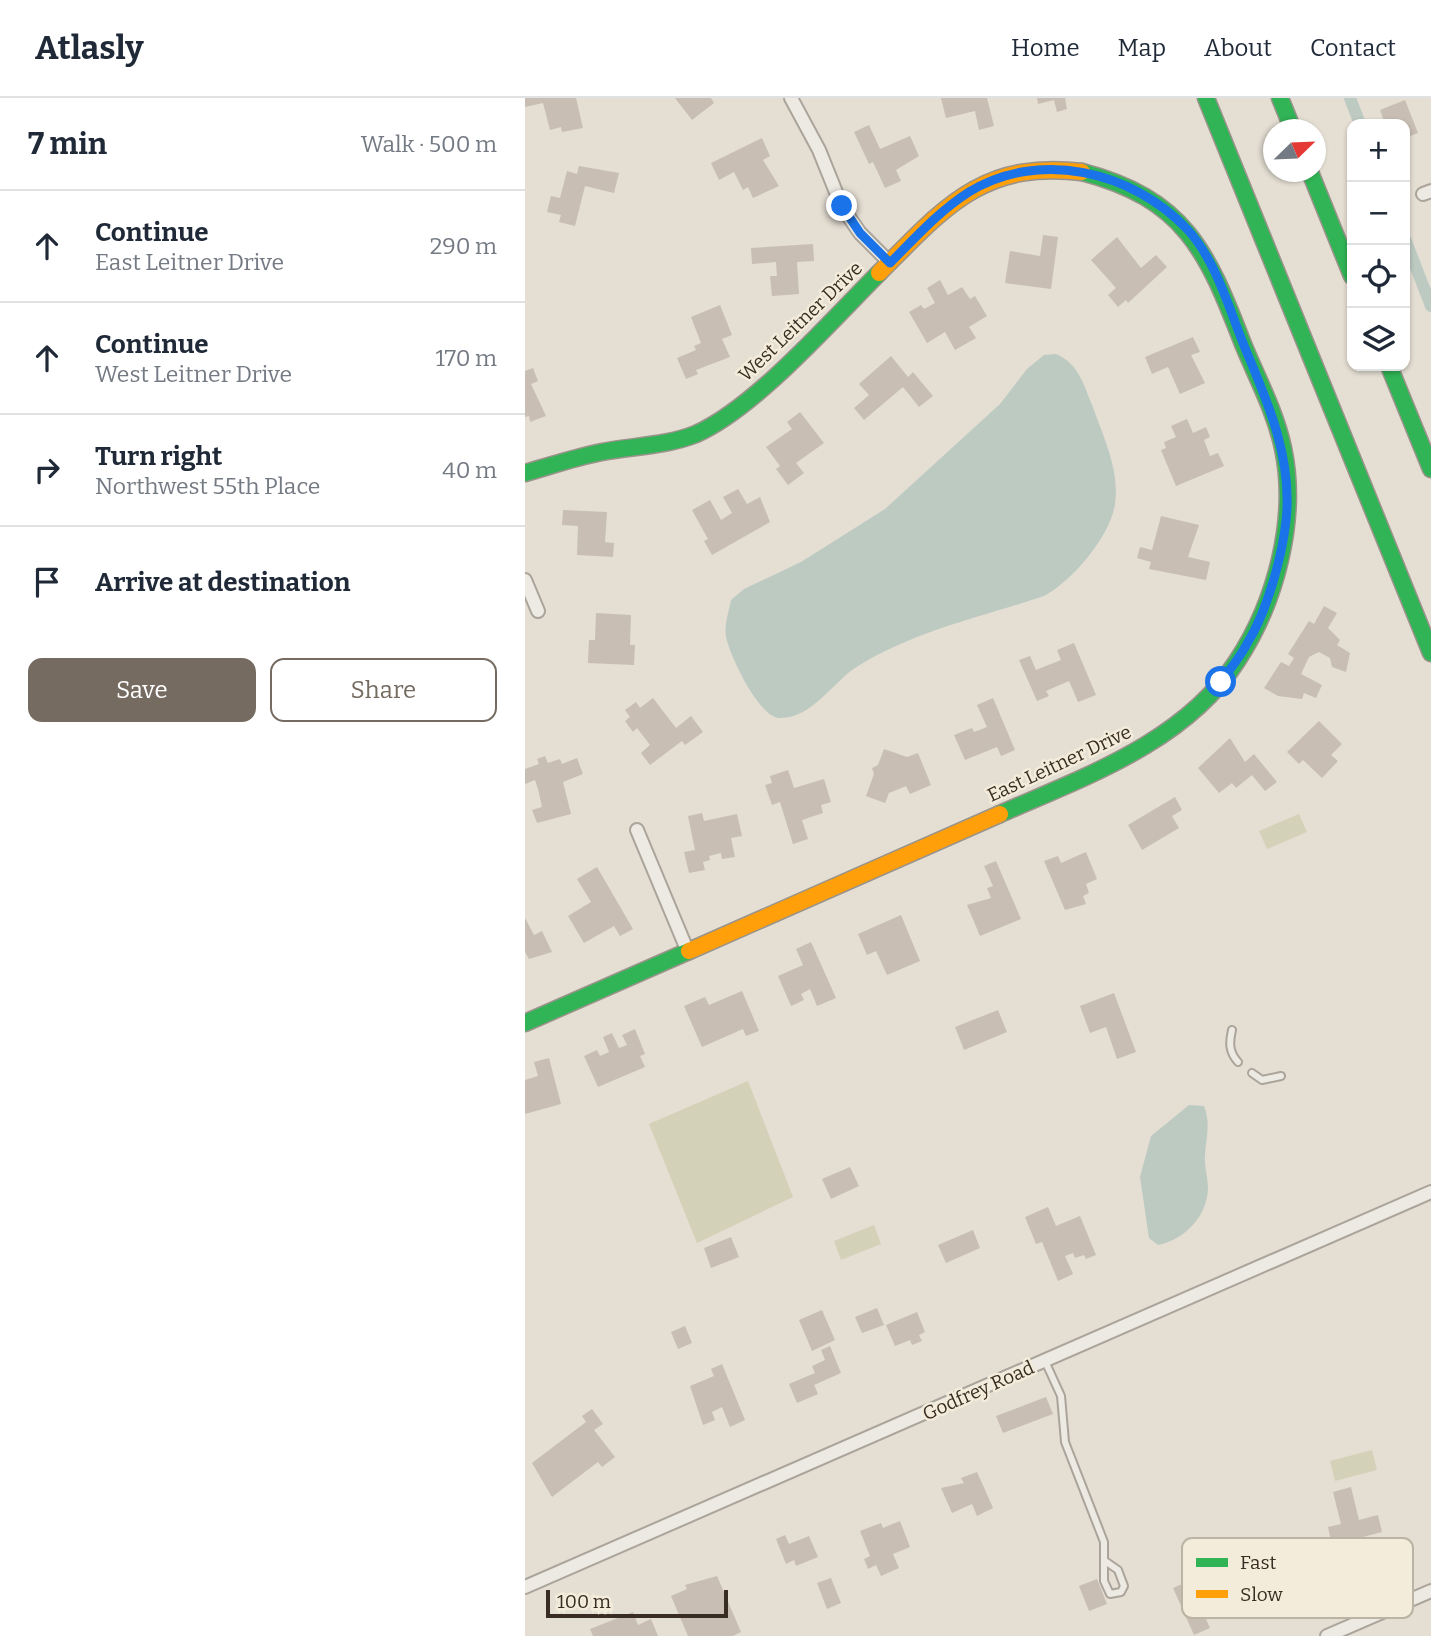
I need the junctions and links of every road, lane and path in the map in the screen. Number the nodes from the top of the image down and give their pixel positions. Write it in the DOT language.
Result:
graph roads {
  1 [pos="791,98"];
  2 [pos="1206,98"];
  3 [pos="1280,98"];
  4 [pos="1289,119"];
  5 [pos="1314,182"];
  6 [pos="1160,206"];
  7 [pos="890,263"];
  8 [pos="1347,264"];
  9 [pos="1391,371"];
  10 [pos="1431,469"];
  11 [pos="525,473"];
  12 [pos="525,580"];
  13 [pos="538,611"];
  14 [pos="1431,653"];
  15 [pos="636,830"];
  16 [pos="688,952"];
  17 [pos="525,1023"];
  18 [pos="1232,1030"];
  19 [pos="1238,1062"];
  20 [pos="1252,1073"];
  21 [pos="1281,1076"];
  22 [pos="1431,1192"];
  23 [pos="1045,1361"];
  24 [pos="1105,1561"];
  25 [pos="525,1587"];
  26 [pos="1431,1591"];
  27 [pos="1413,1599"];
  28 [pos="1369,1618"];
  29 [pos="1327,1636"];
  1 -- 7 [label="street"];
  2 -- 14 [label="main road"];
  3 -- 4 [label="main road"];
  5 -- 8 [label="main road"];
  6 -- 7 [label="main road, West Leitner Drive"];
  6 -- 16 [label="main road, East Leitner Drive"];
  7 -- 11 [label="main road, West Leitner Drive"];
  9 -- 10 [label="main road"];
  12 -- 13 [label="street"];
  15 -- 16 [label="street"];
  16 -- 17 [label="main road, East Leitner Drive"];
  18 -- 19 [label="lane"];
  20 -- 21 [label="lane"];
  22 -- 23 [label="street, Godfrey Road"];
  23 -- 24 [label="lane"];
  23 -- 25 [label="street, Godfrey Road"];
  24 -- 24 [label="lane"];
  26 -- 27 [label="street"];
  28 -- 29 [label="street"];
}
